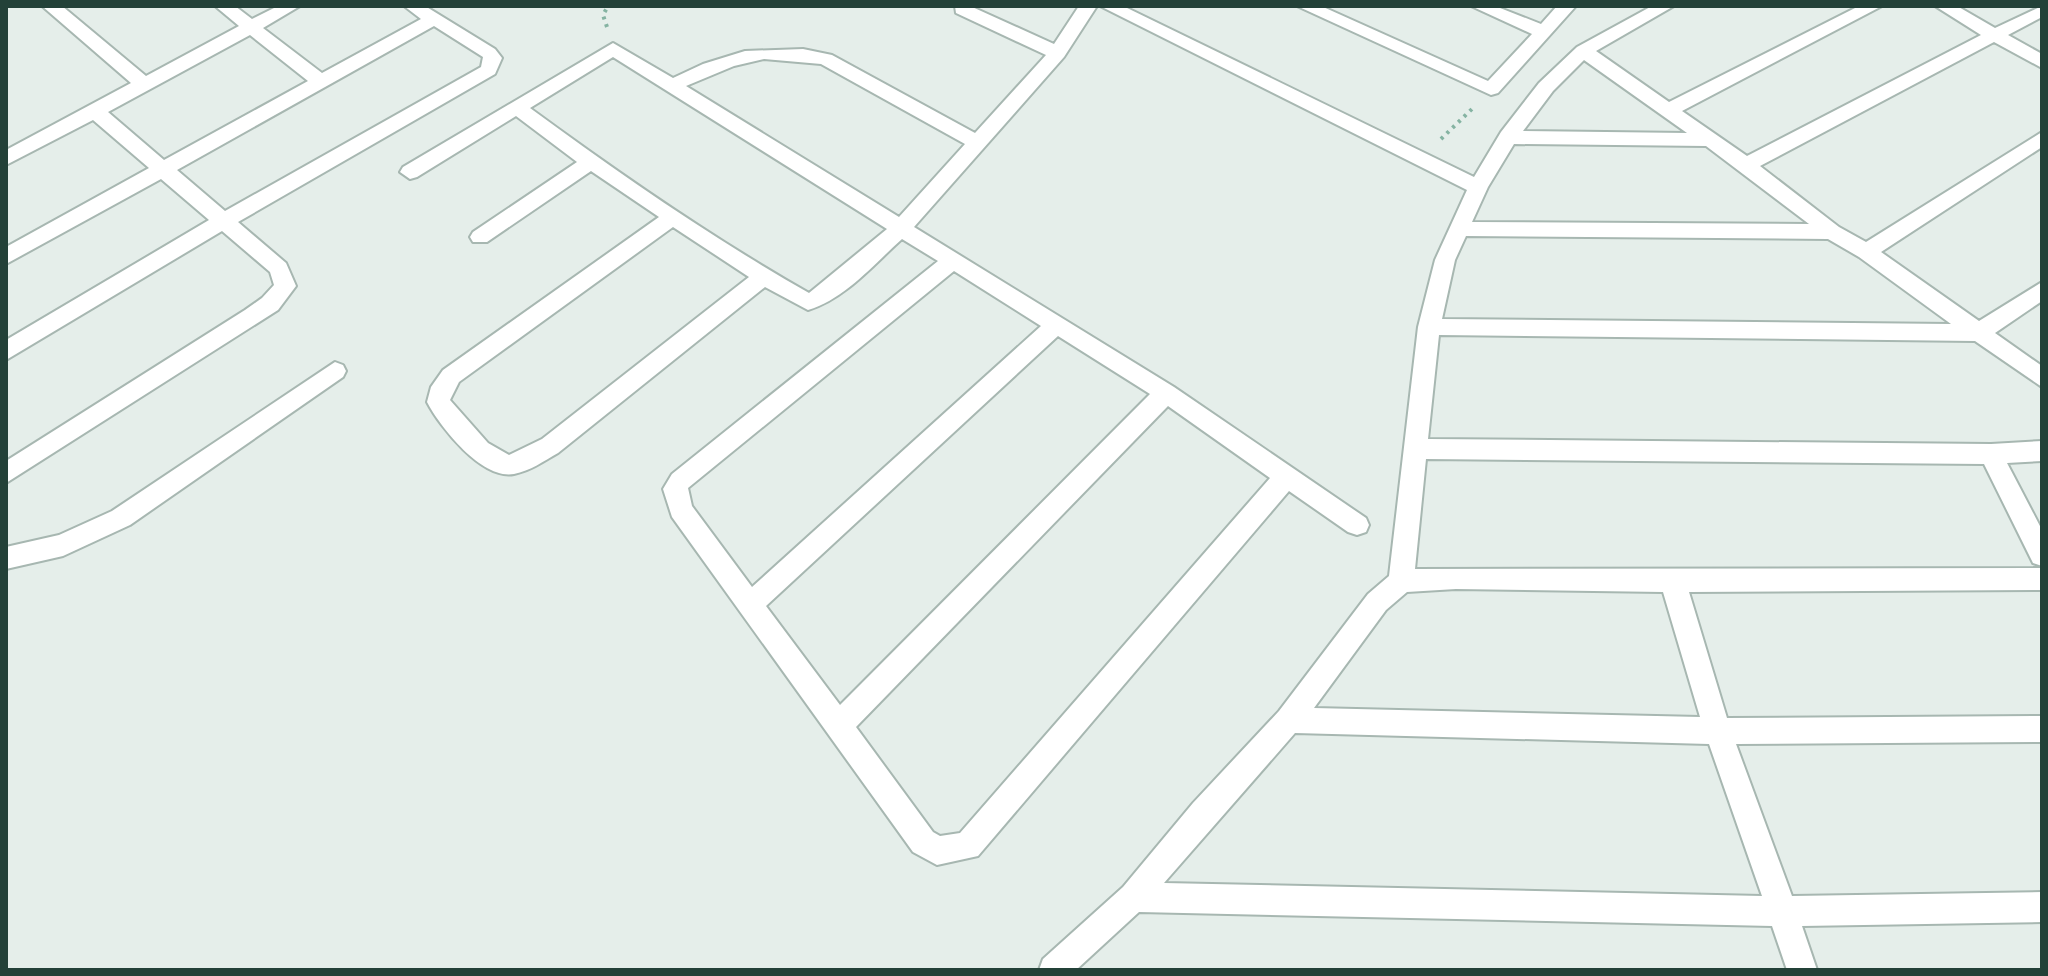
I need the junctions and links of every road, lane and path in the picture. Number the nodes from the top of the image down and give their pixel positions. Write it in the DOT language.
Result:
graph roads {
  1 [pos="51,6"];
  2 [pos="224,6"];
  3 [pos="291,6"];
  4 [pos="413,6"];
  5 [pos="1088,6"];
  6 [pos="1109,6"];
  7 [pos="1306,6"];
  8 [pos="1480,6"];
  9 [pos="1567,6"];
  10 [pos="1665,6"];
  11 [pos="1873,6"];
  12 [pos="1944,6"];
  13 [pos="962,9"];
  14 [pos="2042,10"];
  15 [pos="1140,12"];
  16 [pos="434,19"];
  17 [pos="253,28"];
  18 [pos="1544,32"];
  19 [pos="1997,36"];
  20 [pos="1583,51"];
  21 [pos="1058,53"];
  22 [pos="2042,62"];
  23 [pos="320,81"];
  24 [pos="146,86"];
  25 [pos="670,87"];
  26 [pos="1491,89"];
  27 [pos="518,108"];
  28 [pos="1669,110"];
  29 [pos="96,112"];
  30 [pos="6,133"];
  31 [pos="1508,137"];
  32 [pos="2042,138"];
  33 [pos="1709,140"];
  34 [pos="976,142"];
  35 [pos="14,153"];
  36 [pos="1419,160"];
  37 [pos="591,162"];
  38 [pos="1746,165"];
  39 [pos="162,168"];
  40 [pos="410,172"];
  41 [pos="1478,187"];
  42 [pos="674,216"];
  43 [pos="221,222"];
  44 [pos="902,227"];
  45 [pos="1461,229"];
  46 [pos="1832,232"];
  47 [pos="480,237"];
  48 [pos="1866,252"];
  49 [pos="6,256"];
  50 [pos="954,260"];
  51 [pos="764,277"];
  52 [pos="2042,290"];
  53 [pos="1057,324"];
  54 [pos="1429,327"];
  55 [pos="1978,333"];
  56 [pos="6,351"];
  57 [pos="335,371"];
  58 [pos="2042,378"];
  59 [pos="1166,393"];
  60 [pos="1417,449"];
  61 [pos="2042,451"];
  62 [pos="1991,454"];
  63 [pos="6,473"];
  64 [pos="1285,478"];
  65 [pos="1357,525"];
  66 [pos="2042,555"];
  67 [pos="6,558"];
  68 [pos="2042,579"];
  69 [pos="1401,581"];
  70 [pos="1673,581"];
  71 [pos="750,605"];
  72 [pos="1289,720"];
  73 [pos="838,726"];
  74 [pos="2042,729"];
  75 [pos="1718,731"];
  76 [pos="1133,897"];
  77 [pos="2042,907"];
  78 [pos="1783,911"];
  79 [pos="1054,970"];
  80 [pos="1802,970"];
  1 -- 24 [label="street"];
  2 -- 17 [label="street"];
  3 -- 17 [label="street"];
  4 -- 16 [label="street"];
  5 -- 21 [label="street"];
  6 -- 15 [label="street"];
  7 -- 26 [label="street"];
  8 -- 18 [label="street"];
  9 -- 18 [label="street"];
  10 -- 20 [label="street"];
  11 -- 28 [label="street"];
  12 -- 19 [label="street"];
  13 -- 21 [label="street"];
  14 -- 19 [label="street"];
  15 -- 36 [label="street"];
  16 -- 23 [label="street"];
  16 -- 43 [label="street"];
  17 -- 23 [label="street"];
  17 -- 24 [label="street"];
  18 -- 26 [label="street"];
  19 -- 22 [label="street"];
  19 -- 38 [label="street"];
  20 -- 28 [label="street"];
  20 -- 31 [label="street"];
  21 -- 34 [label="street"];
  23 -- 39 [label="street"];
  24 -- 29 [label="street"];
  25 -- 27 [label="street"];
  25 -- 34 [label="street"];
  25 -- 44 [label="street"];
  26 -- 36 [label="path"];
  27 -- 37 [label="street"];
  27 -- 40 [label="street"];
  28 -- 33 [label="street"];
  29 -- 35 [label="street"];
  29 -- 39 [label="street"];
  30 -- 35 [label="street"];
  31 -- 33 [label="street"];
  31 -- 41 [label="street"];
  32 -- 48 [label="street"];
  33 -- 38 [label="street"];
  34 -- 44 [label="street"];
  36 -- 41 [label="street"];
  37 -- 42 [label="street"];
  37 -- 47 [label="street"];
  38 -- 46 [label="street"];
  39 -- 43 [label="street"];
  39 -- 49 [label="street"];
  41 -- 45 [label="street"];
  42 -- 51 [label="street"];
  42 -- 51 [label="street"];
  43 -- 56 [label="street"];
  43 -- 63 [label="street"];
  44 -- 50 [label="street"];
  44 -- 51 [label="street"];
  45 -- 46 [label="street"];
  45 -- 54 [label="street"];
  46 -- 48 [label="street"];
  48 -- 55 [label="street"];
  50 -- 53 [label="street"];
  50 -- 71 [label="street"];
  52 -- 55 [label="street"];
  53 -- 59 [label="street"];
  53 -- 71 [label="street"];
  54 -- 55 [label="street"];
  54 -- 60 [label="street"];
  55 -- 58 [label="street"];
  57 -- 67 [label="street"];
  59 -- 64 [label="street"];
  59 -- 73 [label="street"];
  60 -- 62 [label="street"];
  60 -- 69 [label="street"];
  61 -- 62 [label="street"];
  62 -- 66 [label="street"];
  64 -- 65 [label="street"];
  64 -- 73 [label="street"];
  68 -- 70 [label="street"];
  69 -- 70 [label="street"];
  69 -- 72 [label="street"];
  70 -- 75 [label="street"];
  71 -- 73 [label="street"];
  72 -- 75 [label="street"];
  72 -- 76 [label="street"];
  74 -- 75 [label="street"];
  75 -- 78 [label="street"];
  76 -- 78 [label="street"];
  76 -- 79 [label="street"];
  77 -- 78 [label="street"];
  78 -- 80 [label="street"];
}
